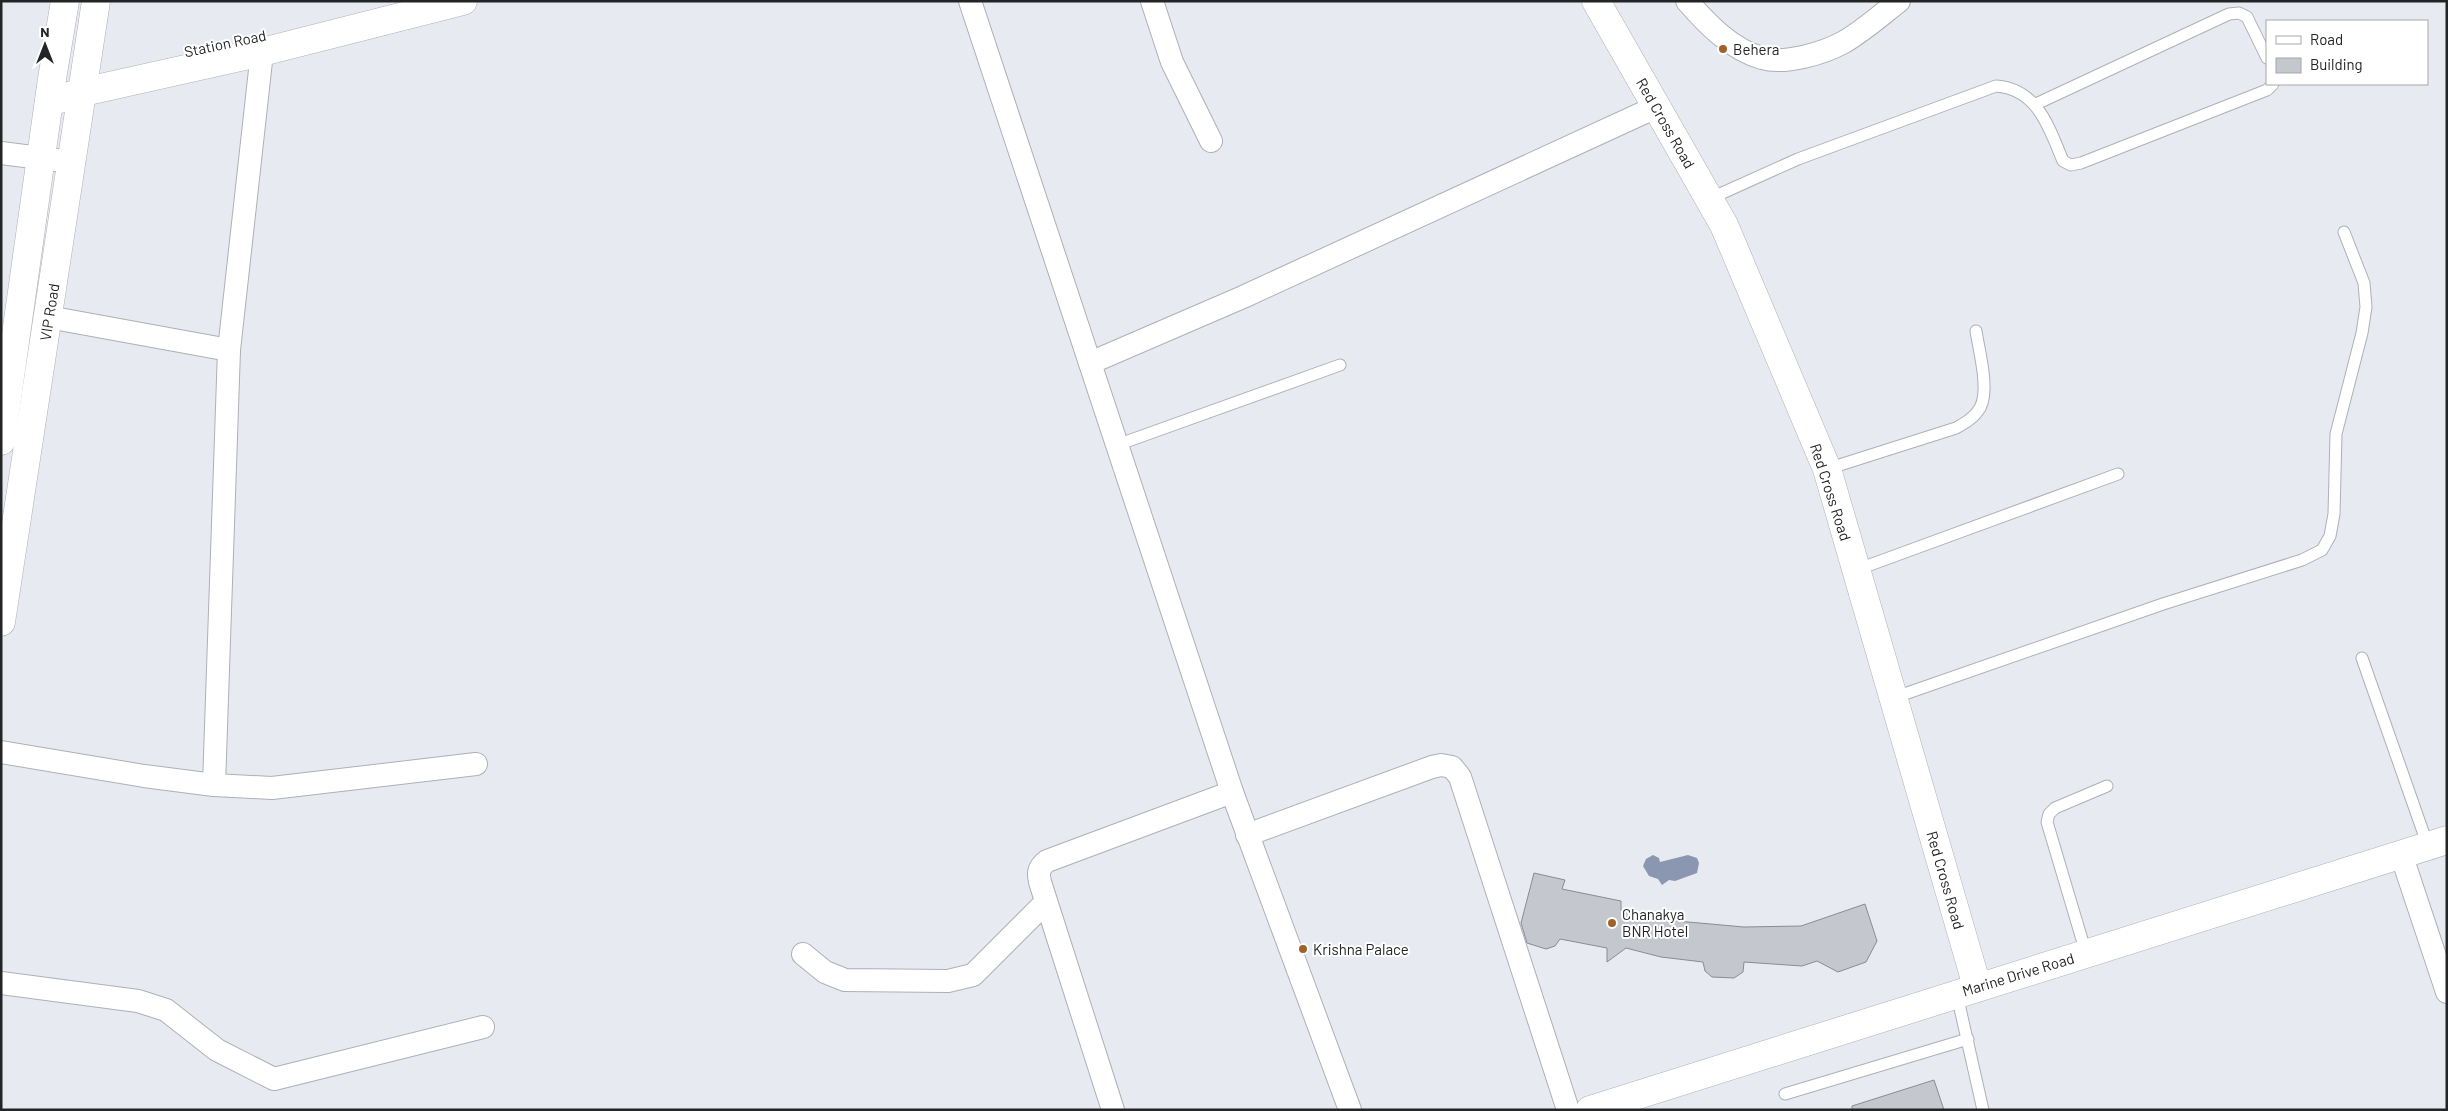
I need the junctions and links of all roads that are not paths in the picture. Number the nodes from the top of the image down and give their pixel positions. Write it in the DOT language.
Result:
graph roads {
  1 [pos="65,1"];
  2 [pos="96,1"];
  3 [pos="396,1"];
  4 [pos="463,1"];
  5 [pos="970,1"];
  6 [pos="1152,1"];
  7 [pos="1596,1"];
  8 [pos="1687,1"];
  9 [pos="1899,1"];
  10 [pos="262,52"];
  11 [pos="2266,56"];
  12 [pos="84,82"];
  13 [pos="2272,85"];
  14 [pos="51,90"];
  15 [pos="2036,104"];
  16 [pos="1656,107"];
  17 [pos="1211,141"];
  18 [pos="1,153"];
  19 [pos="42,157"];
  20 [pos="72,162"];
  21 [pos="1709,199"];
  22 [pos="2344,232"];
  23 [pos="48,317"];
  24 [pos="1976,331"];
  25 [pos="230,350"];
  26 [pos="1090,363"];
  27 [pos="1340,366"];
  28 [pos="3,414"];
  29 [pos="1,442"];
  30 [pos="1117,445"];
  31 [pos="1827,469"];
  32 [pos="2118,474"];
  33 [pos="1856,570"];
  34 [pos="1,622"];
  35 [pos="2362,658"];
  36 [pos="1893,698"];
  37 [pos="1,752"];
  38 [pos="476,764"];
  39 [pos="214,785"];
  40 [pos="2107,786"];
  41 [pos="1232,792"];
  42 [pos="1247,835"];
  43 [pos="2437,843"];
  44 [pos="2401,854"];
  45 [pos="1046,902"];
  46 [pos="2086,953"];
  47 [pos="803,954"];
  48 [pos="1,983"];
  49 [pos="1967,990"];
  50 [pos="2447,992"];
  51 [pos="483,1027"];
  52 [pos="1968,1039"];
  53 [pos="1785,1094"];
  54 [pos="1113,1110"];
  55 [pos="1350,1110"];
  56 [pos="1568,1110"];
  57 [pos="1590,1110"];
  58 [pos="1983,1110"];
  1 -- 14 [label="main road, VIP Road"];
  2 -- 12 [label="main road, VIP Road"];
  3 -- 12 [label="main road, Station Road"];
  4 -- 10 [label="main road"];
  5 -- 26 [label="street"];
  6 -- 17 [label="street"];
  7 -- 16 [label="main road, Red Cross Road"];
  8 -- 9 [label="street"];
  10 -- 12 [label="main road"];
  10 -- 25 [label="street"];
  11 -- 15 [label="lane"];
  12 -- 14 [label="main road, Station Road"];
  12 -- 20 [label="main road, VIP Road"];
  13 -- 15 [label="lane"];
  14 -- 19 [label="main road, VIP Road"];
  15 -- 21 [label="lane"];
  16 -- 21 [label="main road, Red Cross Road"];
  16 -- 26 [label="street"];
  18 -- 19 [label="street"];
  19 -- 20 [label="street"];
  19 -- 28 [label="main road, VIP Road"];
  20 -- 23 [label="main road, VIP Road"];
  21 -- 31 [label="main road, Red Cross Road"];
  22 -- 36 [label="lane"];
  23 -- 25 [label="street"];
  23 -- 34 [label="main road, VIP Road"];
  24 -- 31 [label="lane"];
  25 -- 39 [label="street"];
  26 -- 30 [label="street"];
  27 -- 30 [label="lane"];
  28 -- 29 [label="main road, VIP Road"];
  30 -- 41 [label="street"];
  31 -- 33 [label="main road, Red Cross Road"];
  32 -- 33 [label="lane"];
  33 -- 36 [label="main road, Red Cross Road"];
  35 -- 43 [label="lane"];
  36 -- 49 [label="main road, Red Cross Road"];
  37 -- 39 [label="street"];
  38 -- 39 [label="street"];
  40 -- 46 [label="lane"];
  41 -- 42 [label="street"];
  41 -- 45 [label="street"];
  42 -- 55 [label="street"];
  42 -- 56 [label="street"];
  43 -- 44 [label="main road, Marine Drive Road"];
  44 -- 46 [label="main road, Marine Drive Road"];
  44 -- 50 [label="street"];
  45 -- 47 [label="street"];
  45 -- 54 [label="street"];
  46 -- 49 [label="main road, Marine Drive Road"];
  48 -- 51 [label="street"];
  49 -- 52 [label="lane"];
  49 -- 57 [label="main road, Marine Drive Road"];
  52 -- 53 [label="lane"];
  52 -- 58 [label="lane"];
}
